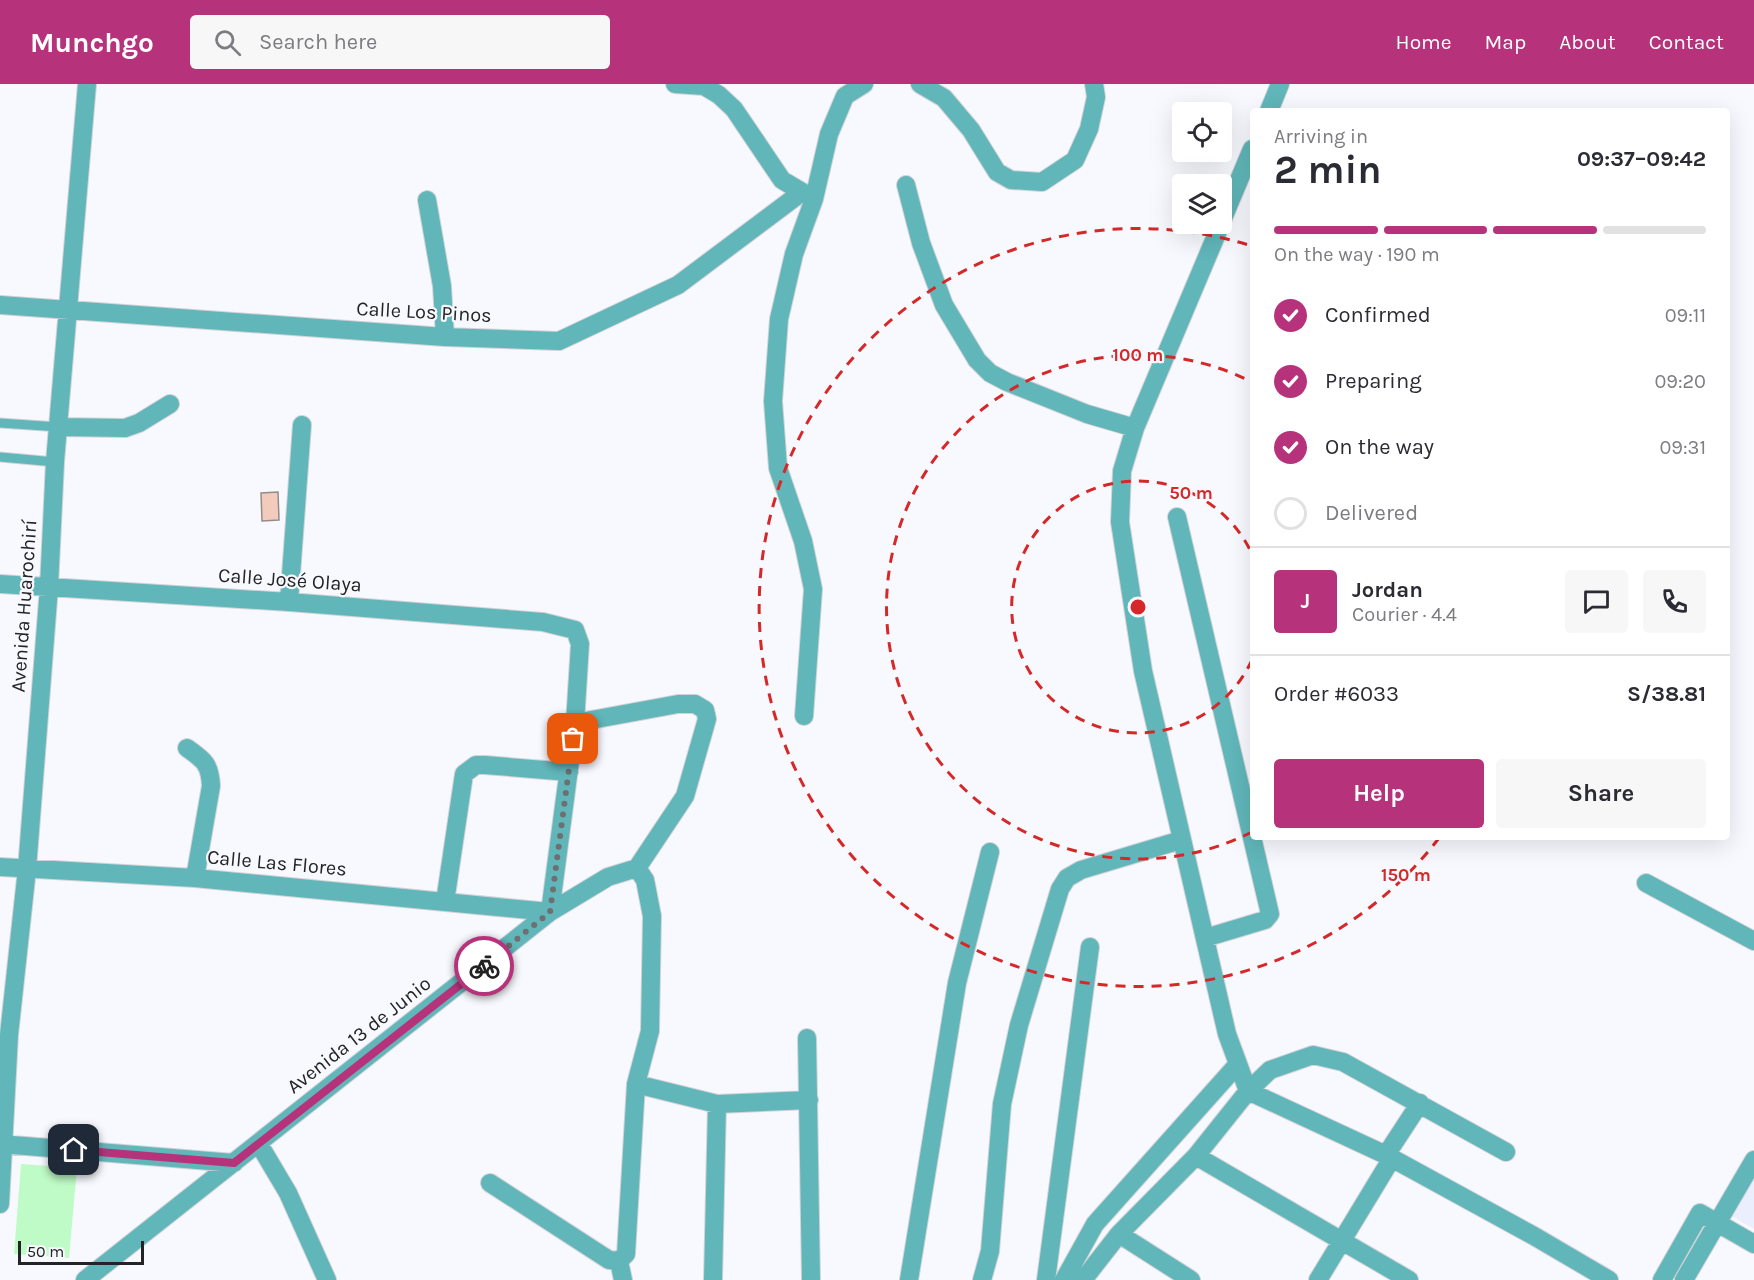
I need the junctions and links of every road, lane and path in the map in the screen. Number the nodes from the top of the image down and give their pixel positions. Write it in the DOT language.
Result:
graph roads {
  1 [pos="87,84"];
  2 [pos="675,84"];
  3 [pos="864,84"];
  4 [pos="920,84"];
  5 [pos="1094,84"];
  6 [pos="1280,84"];
  7 [pos="1270,108"];
  8 [pos="1250,154"];
  9 [pos="906,185"];
  10 [pos="808,196"];
  11 [pos="1232,197"];
  12 [pos="427,200"];
  13 [pos="1216,234"];
  14 [pos="0,305"];
  15 [pos="68,310"];
  16 [pos="446,337"];
  17 [pos="170,404"];
  18 [pos="0,423"];
  19 [pos="302,425"];
  20 [pos="59,427"];
  21 [pos="1135,428"];
  22 [pos="0,457"];
  23 [pos="55,462"];
  24 [pos="1177,517"];
  25 [pos="0,584"];
  26 [pos="49,586"];
  27 [pos="289,602"];
  28 [pos="804,716"];
  29 [pos="575,723"];
  30 [pos="187,748"];
  31 [pos="569,772"];
  32 [pos="1250,829"];
  33 [pos="1181,840"];
  34 [pos="1253,840"];
  35 [pos="990,852"];
  36 [pos="0,867"];
  37 [pos="637,868"];
  38 [pos="27,869"];
  39 [pos="195,878"];
  40 [pos="1646,883"];
  41 [pos="445,902"];
  42 [pos="550,912"];
  43 [pos="1205,938"];
  44 [pos="1754,941"];
  45 [pos="1090,947"];
  46 [pos="7,1004"];
  47 [pos="5,1035"];
  48 [pos="807,1038"];
  49 [pos="1238,1064"];
  50 [pos="636,1084"];
  51 [pos="1248,1091"];
  52 [pos="808,1100"];
  53 [pos="1420,1103"];
  54 [pos="717,1104"];
  55 [pos="259,1144"];
  56 [pos="2,1145"];
  57 [pos="1506,1152"];
  58 [pos="1196,1156"];
  59 [pos="1389,1157"];
  60 [pos="1754,1160"];
  61 [pos="234,1163"];
  62 [pos="490,1183"];
  63 [pos="0,1203"];
  64 [pos="1718,1223"];
  65 [pos="1119,1234"];
  66 [pos="1342,1241"];
  67 [pos="1754,1244"];
  68 [pos="619,1261"];
  69 [pos="86,1280"];
  70 [pos="327,1280"];
  71 [pos="623,1280"];
  72 [pos="713,1280"];
  73 [pos="811,1280"];
  74 [pos="909,1280"];
  75 [pos="982,1280"];
  76 [pos="1046,1280"];
  77 [pos="1064,1280"];
  78 [pos="1083,1280"];
  79 [pos="1191,1280"];
  80 [pos="1318,1280"];
  81 [pos="1409,1280"];
  82 [pos="1609,1280"];
  83 [pos="1662,1280"];
  84 [pos="1684,1280"];
  1 -- 15 [label="street, Avenida Huarochirí"];
  2 -- 10 [label="street"];
  3 -- 10 [label="street"];
  4 -- 5 [label="street"];
  6 -- 7 [label="street"];
  8 -- 11 [label="street"];
  9 -- 21 [label="street"];
  10 -- 16 [label="street, Calle Los Pinos"];
  10 -- 28 [label="street"];
  12 -- 16 [label="street"];
  13 -- 21 [label="street"];
  14 -- 15 [label="street, Calle Los Pinos"];
  15 -- 16 [label="street, Calle Los Pinos"];
  15 -- 20 [label="street, Avenida Huarochirí"];
  17 -- 20 [label="street"];
  18 -- 20 [label="lane"];
  19 -- 27 [label="street"];
  20 -- 23 [label="street, Avenida Huarochirí"];
  21 -- 33 [label="street"];
  22 -- 23 [label="lane"];
  23 -- 26 [label="street, Avenida Huarochirí"];
  24 -- 32 [label="street"];
  25 -- 26 [label="street, Calle José Olaya"];
  26 -- 27 [label="street, Calle José Olaya"];
  26 -- 38 [label="street, Avenida Huarochirí"];
  27 -- 29 [label="street, Calle José Olaya"];
  29 -- 31 [label="street"];
  29 -- 37 [label="street"];
  30 -- 39 [label="street"];
  31 -- 41 [label="street"];
  31 -- 42 [label="street"];
  33 -- 43 [label="street"];
  33 -- 75 [label="street"];
  34 -- 43 [label="street"];
  35 -- 74 [label="street"];
  36 -- 38 [label="street, Calle Las Flores"];
  37 -- 42 [label="street, Avenida 13 de Junio"];
  37 -- 50 [label="street"];
  38 -- 39 [label="street, Calle Las Flores"];
  38 -- 46 [label="street, Avenida Huarochirí"];
  39 -- 41 [label="street, Calle Las Flores"];
  40 -- 44 [label="street"];
  41 -- 42 [label="street, Calle Las Flores"];
  42 -- 55 [label="street, Avenida 13 de Junio"];
  43 -- 49 [label="street"];
  45 -- 76 [label="street"];
  46 -- 47 [label="street, Avenida Huarochirí"];
  47 -- 56 [label="street, Avenida Huarochirí"];
  48 -- 52 [label="street"];
  49 -- 51 [label="street"];
  49 -- 77 [label="street"];
  50 -- 54 [label="street"];
  50 -- 68 [label="street"];
  51 -- 53 [label="street"];
  51 -- 58 [label="street"];
  51 -- 59 [label="street"];
  52 -- 54 [label="street"];
  52 -- 73 [label="street"];
  53 -- 57 [label="street"];
  53 -- 59 [label="street"];
  54 -- 72 [label="street"];
  55 -- 61 [label="street, Avenida 13 de Junio"];
  55 -- 70 [label="street"];
  56 -- 61 [label="street"];
  56 -- 63 [label="street, Avenida Huarochirí"];
  58 -- 65 [label="street"];
  58 -- 66 [label="street"];
  59 -- 66 [label="street"];
  59 -- 82 [label="street"];
  60 -- 64 [label="street"];
  61 -- 69 [label="street, Avenida 13 de Junio"];
  62 -- 68 [label="street"];
  64 -- 67 [label="street"];
  64 -- 83 [label="street"];
  64 -- 84 [label="street"];
  65 -- 78 [label="street"];
  65 -- 79 [label="street"];
  66 -- 80 [label="street"];
  66 -- 81 [label="street"];
  68 -- 71 [label="street"];
}
